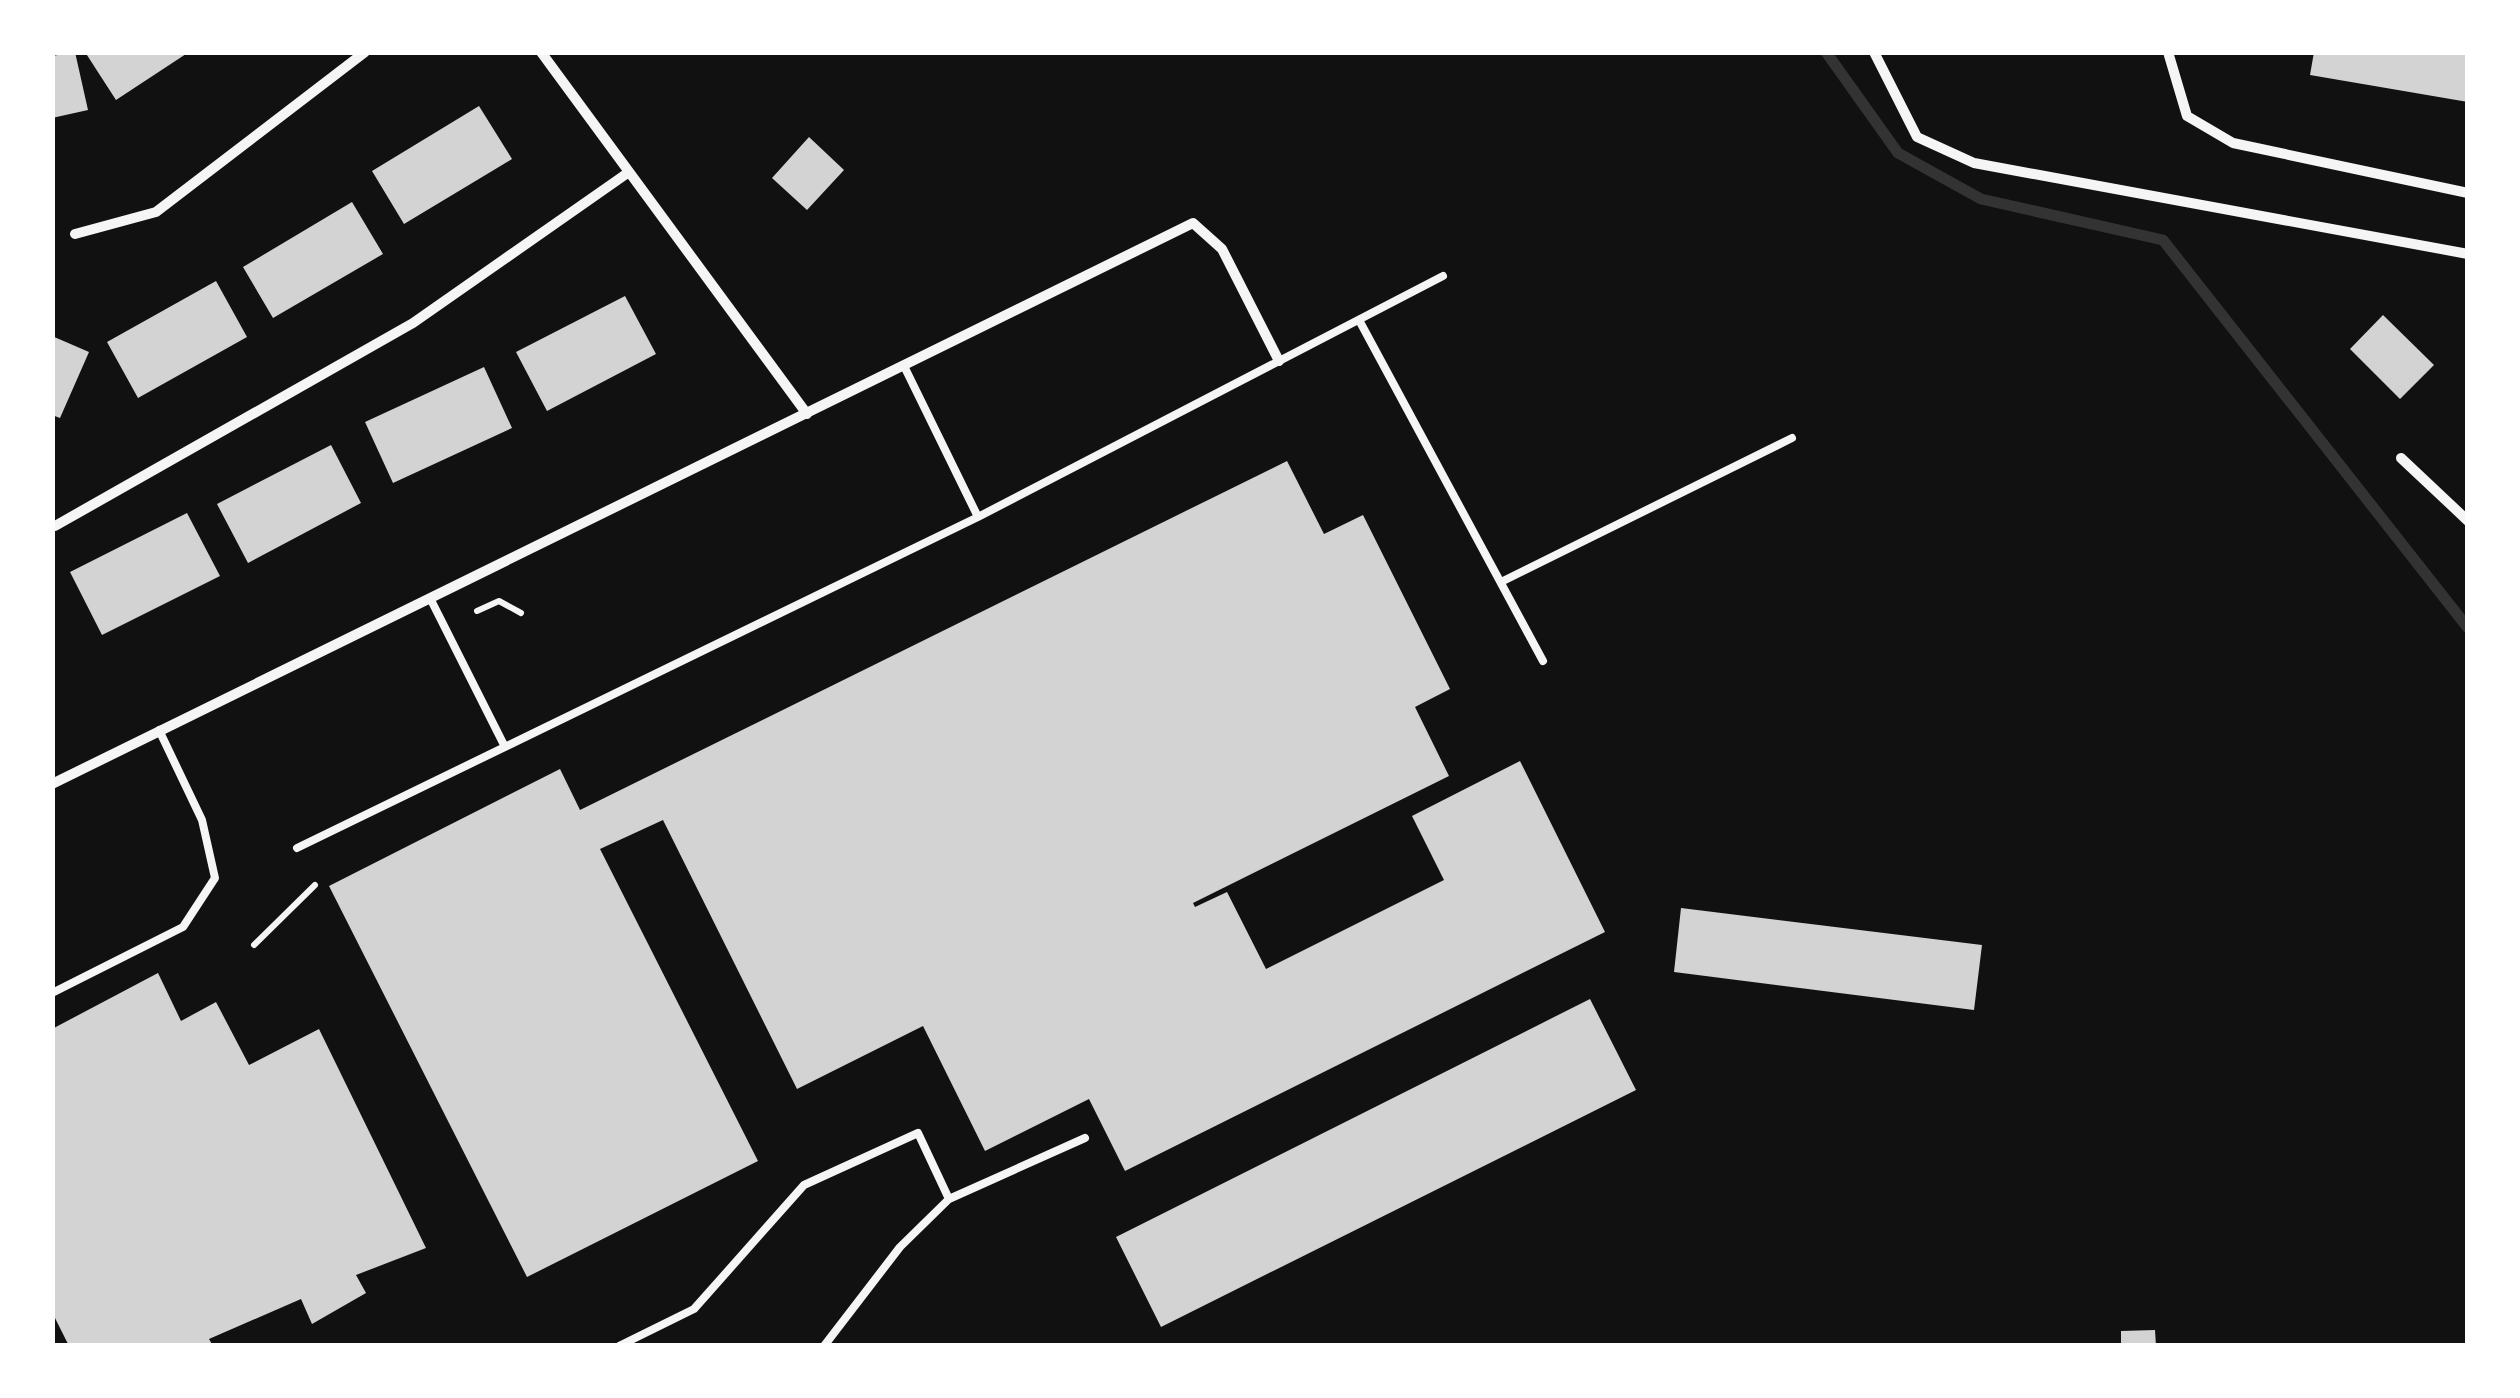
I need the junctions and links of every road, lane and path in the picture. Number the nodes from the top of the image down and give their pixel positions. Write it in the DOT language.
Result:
graph roads {
  1 [pos="366,52"];
  2 [pos="541,52"];
  3 [pos="1874,52"];
  4 [pos="2168,52"];
  5 [pos="629,172"];
  6 [pos="2468,193"];
  7 [pos="75,234"];
  8 [pos="2468,254"];
  9 [pos="1443,276"];
  10 [pos="1360,320"];
  11 [pos="1280,361"];
  12 [pos="904,366"];
  13 [pos="807,414"];
  14 [pos="1792,438"];
  15 [pos="2401,458"];
  16 [pos="978,517"];
  17 [pos="2468,520"];
  18 [pos="55,526"];
  19 [pos="1501,582"];
  20 [pos="430,598"];
  21 [pos="477,611"];
  22 [pos="521,613"];
  23 [pos="1543,661"];
  24 [pos="159,730"];
  25 [pos="506,748"];
  26 [pos="52,784"];
  27 [pos="297,848"];
  28 [pos="315,885"];
  29 [pos="254,946"];
  30 [pos="52,992"];
  31 [pos="1086,1138"];
  32 [pos="949,1199"];
  33 [pos="619,1346"];
  34 [pos="824,1346"];
  1 -- 7 [label="street"];
  2 -- 5 [label="street"];
  3 -- 8 [label="street"];
  4 -- 6 [label="street"];
  5 -- 13 [label="street"];
  5 -- 18 [label="street"];
  9 -- 10 [label="lane"];
  10 -- 11 [label="lane"];
  10 -- 19 [label="lane"];
  11 -- 12 [label="street"];
  11 -- 16 [label="lane"];
  12 -- 13 [label="street"];
  12 -- 16 [label="lane"];
  13 -- 20 [label="street"];
  14 -- 19 [label="lane"];
  15 -- 17 [label="street"];
  16 -- 25 [label="lane"];
  19 -- 23 [label="lane"];
  20 -- 24 [label="street"];
  20 -- 25 [label="lane"];
  21 -- 22 [label="path"];
  24 -- 26 [label="street"];
  24 -- 30 [label="lane"];
  25 -- 27 [label="lane"];
  28 -- 29 [label="path"];
  31 -- 32 [label="lane"];
  32 -- 33 [label="lane"];
  32 -- 34 [label="lane"];
}
